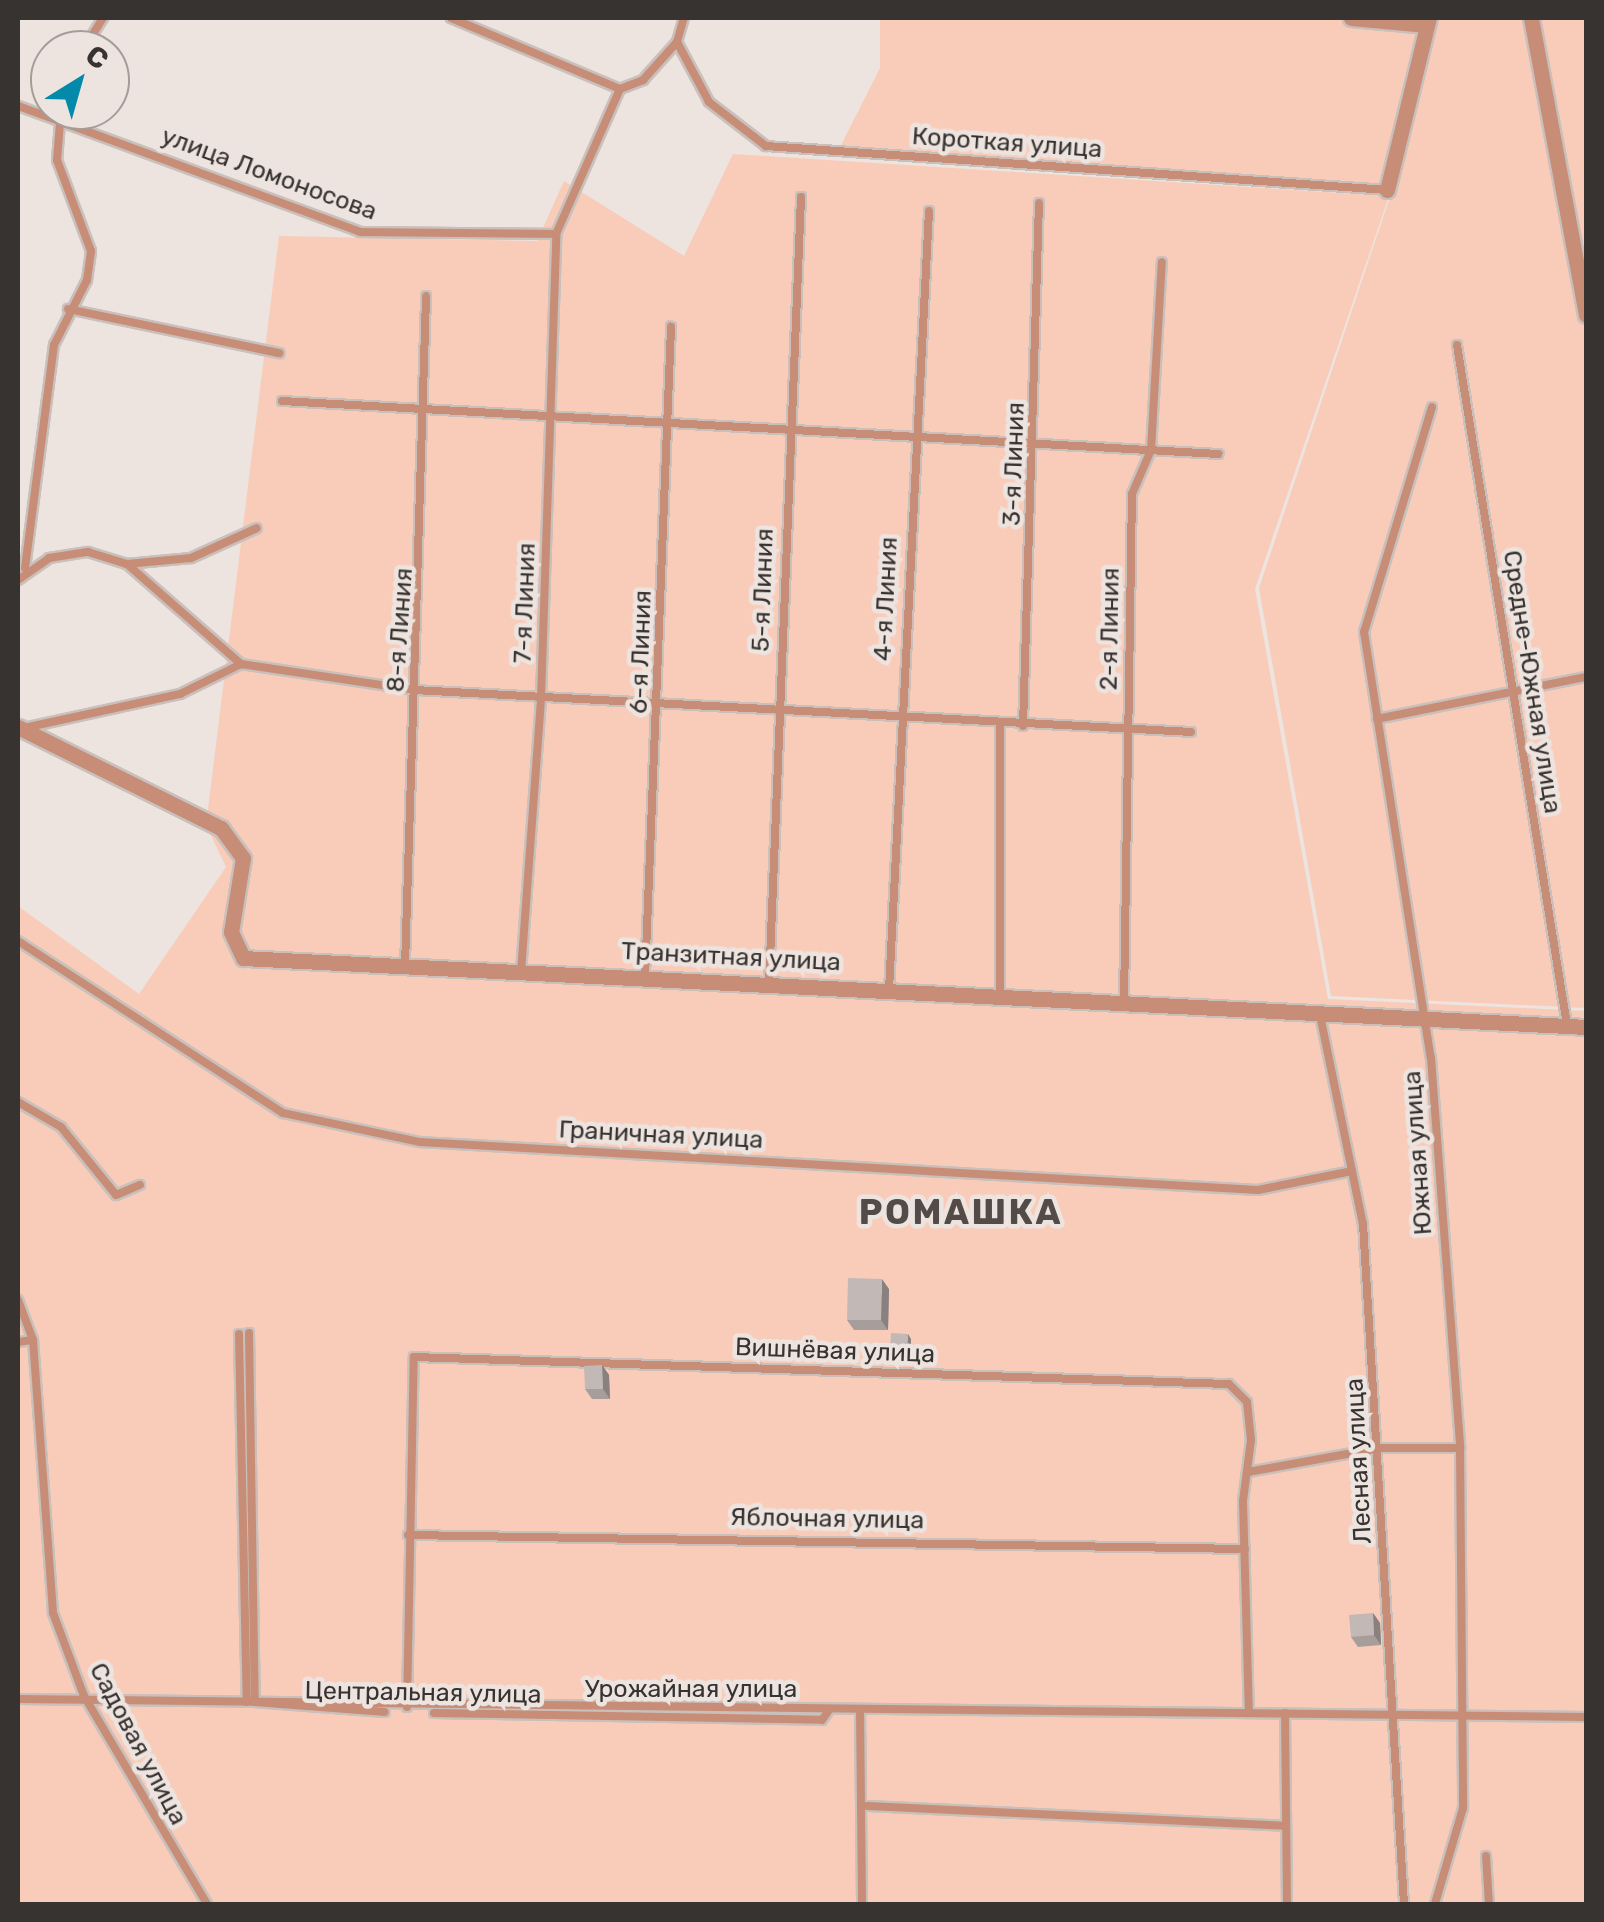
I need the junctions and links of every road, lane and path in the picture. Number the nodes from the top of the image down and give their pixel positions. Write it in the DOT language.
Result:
graph roads {
  1 [pos="451,18"];
  2 [pos="684,18"];
  3 [pos="1351,18"];
  4 [pos="1531,18"];
  5 [pos="1428,21"];
  6 [pos="677,42"];
  7 [pos="620,90"];
  8 [pos="55,130"];
  9 [pos="74,130"];
  10 [pos="1386,190"];
  11 [pos="801,197"];
  12 [pos="1039,204"];
  13 [pos="928,211"];
  14 [pos="556,234"];
  15 [pos="1162,262"];
  16 [pos="426,296"];
  17 [pos="68,309"];
  18 [pos="1586,315"];
  19 [pos="671,327"];
  20 [pos="1457,345"];
  21 [pos="280,353"];
  22 [pos="282,401"];
  23 [pos="1432,407"];
  24 [pos="430,411"];
  25 [pos="552,417"];
  26 [pos="670,424"];
  27 [pos="787,430"];
  28 [pos="916,437"];
  29 [pos="1036,444"];
  30 [pos="1151,450"];
  31 [pos="1219,454"];
  32 [pos="256,528"];
  33 [pos="127,564"];
  34 [pos="25,568"];
  35 [pos="18,580"];
  36 [pos="241,664"];
  37 [pos="1586,677"];
  38 [pos="414,690"];
  39 [pos="1513,692"];
  40 [pos="541,698"];
  41 [pos="659,705"];
  42 [pos="780,712"];
  43 [pos="899,718"];
  44 [pos="1377,719"];
  45 [pos="1000,725"];
  46 [pos="1023,726"];
  47 [pos="19,728"];
  48 [pos="1128,732"];
  49 [pos="1190,732"];
  50 [pos="18,942"];
  51 [pos="406,966"];
  52 [pos="521,972"];
  53 [pos="645,978"];
  54 [pos="768,984"];
  55 [pos="889,990"];
  56 [pos="1000,996"];
  57 [pos="1124,1002"];
  58 [pos="1420,1016"];
  59 [pos="1322,1020"];
  60 [pos="1567,1025"];
  61 [pos="1586,1026"];
  62 [pos="18,1102"];
  63 [pos="1352,1171"];
  64 [pos="140,1186"];
  65 [pos="18,1300"];
  66 [pos="239,1334"];
  67 [pos="250,1334"];
  68 [pos="34,1340"];
  69 [pos="18,1342"];
  70 [pos="1380,1448"];
  71 [pos="1460,1448"];
  72 [pos="1248,1472"];
  73 [pos="408,1535"];
  74 [pos="1245,1549"];
  75 [pos="84,1696"];
  76 [pos="18,1699"];
  77 [pos="251,1702"];
  78 [pos="407,1708"];
  79 [pos="829,1710"];
  80 [pos="860,1710"];
  81 [pos="1250,1713"];
  82 [pos="1285,1713"];
  83 [pos="1392,1714"];
  84 [pos="1467,1716"];
  85 [pos="1586,1717"];
  86 [pos="867,1806"];
  87 [pos="1286,1826"];
  88 [pos="1486,1856"];
  89 [pos="207,1904"];
  90 [pos="862,1904"];
  91 [pos="1287,1904"];
  92 [pos="1404,1904"];
  93 [pos="1435,1904"];
  94 [pos="1490,1904"];
  1 -- 7 [label="lane"];
  2 -- 6 [label="lane"];
  3 -- 5 [label="street"];
  4 -- 18 [label="street"];
  5 -- 10 [label="street"];
  6 -- 7 [label="lane"];
  6 -- 10 [label="lane, Короткая улица"];
  7 -- 14 [label="lane"];
  8 -- 17 [label="lane"];
  9 -- 14 [label="lane, улица Ломоносова"];
  11 -- 27 [label="lane, 5-я Линия"];
  12 -- 29 [label="lane, 3-я Линия"];
  13 -- 28 [label="lane, 4-я Линия"];
  14 -- 25 [label="lane, 7-я Линия"];
  15 -- 30 [label="lane, 2-я Линия"];
  16 -- 24 [label="lane, 8-я Линия"];
  17 -- 21 [label="lane"];
  17 -- 34 [label="lane"];
  19 -- 26 [label="lane, 6-я Линия"];
  20 -- 39 [label="lane, Средне-Южная улица"];
  22 -- 24 [label="lane"];
  23 -- 44 [label="lane, Южная улица"];
  24 -- 25 [label="lane"];
  24 -- 38 [label="lane, 8-я Линия"];
  25 -- 26 [label="lane"];
  25 -- 40 [label="lane, 7-я Линия"];
  26 -- 27 [label="lane"];
  26 -- 41 [label="lane, 6-я Линия"];
  27 -- 28 [label="lane"];
  27 -- 42 [label="lane, 5-я Линия"];
  28 -- 29 [label="lane"];
  28 -- 43 [label="lane, 4-я Линия"];
  29 -- 30 [label="lane"];
  29 -- 46 [label="lane, 3-я Линия"];
  30 -- 31 [label="lane"];
  30 -- 48 [label="lane, 2-я Линия"];
  32 -- 33 [label="lane"];
  33 -- 34 [label="lane"];
  33 -- 36 [label="lane"];
  34 -- 35 [label="lane"];
  36 -- 38 [label="lane"];
  36 -- 47 [label="lane"];
  37 -- 39 [label="lane"];
  38 -- 40 [label="lane"];
  38 -- 51 [label="lane, 8-я Линия"];
  39 -- 44 [label="lane"];
  39 -- 60 [label="lane, Средне-Южная улица"];
  40 -- 41 [label="lane"];
  40 -- 52 [label="lane, 7-я Линия"];
  41 -- 42 [label="lane"];
  41 -- 53 [label="lane, 6-я Линия"];
  42 -- 43 [label="lane"];
  42 -- 54 [label="lane, 5-я Линия"];
  43 -- 45 [label="lane"];
  43 -- 55 [label="lane, 4-я Линия"];
  44 -- 58 [label="lane, Южная улица"];
  45 -- 46 [label="lane"];
  45 -- 56 [label="lane"];
  46 -- 48 [label="lane"];
  47 -- 51 [label="street, Транзитная улица"];
  48 -- 49 [label="lane"];
  48 -- 57 [label="lane, 2-я Линия"];
  50 -- 63 [label="lane, Граничная улица"];
  51 -- 52 [label="street, Транзитная улица"];
  52 -- 53 [label="street, Транзитная улица"];
  53 -- 54 [label="street, Транзитная улица"];
  54 -- 55 [label="street, Транзитная улица"];
  55 -- 56 [label="street, Транзитная улица"];
  56 -- 57 [label="street, Транзитная улица"];
  57 -- 58 [label="street, Транзитная улица"];
  58 -- 60 [label="street, Транзитная улица"];
  58 -- 71 [label="lane, Южная улица"];
  59 -- 63 [label="lane, Лесная улица"];
  60 -- 61 [label="street, Транзитная улица"];
  62 -- 64 [label="lane"];
  63 -- 70 [label="lane, Лесная улица"];
  65 -- 68 [label="lane, Садовая улица"];
  66 -- 77 [label="lane"];
  67 -- 77 [label="lane"];
  68 -- 69 [label="lane"];
  68 -- 75 [label="lane, Садовая улица"];
  70 -- 71 [label="lane"];
  70 -- 72 [label="lane"];
  70 -- 83 [label="lane, Лесная улица"];
  71 -- 84 [label="lane, Южная улица"];
  72 -- 73 [label="lane, Вишнёвая улица"];
  72 -- 74 [label="lane"];
  73 -- 74 [label="lane, Яблочная улица"];
  73 -- 78 [label="lane"];
  74 -- 81 [label="lane"];
  75 -- 76 [label="lane, Урожайная улица"];
  75 -- 77 [label="lane, Урожайная улица"];
  75 -- 89 [label="lane, Садовая улица"];
  77 -- 78 [label="lane, Урожайная улица"];
  77 -- 79 [label="lane, Центральная улица"];
  78 -- 79 [label="lane, Урожайная улица"];
  79 -- 80 [label="lane, Урожайная улица"];
  80 -- 81 [label="lane, Урожайная улица"];
  80 -- 86 [label="lane"];
  81 -- 82 [label="lane, Урожайная улица"];
  82 -- 83 [label="lane, Урожайная улица"];
  82 -- 87 [label="lane"];
  83 -- 84 [label="lane, Урожайная улица"];
  83 -- 92 [label="lane, Лесная улица"];
  84 -- 85 [label="lane, Урожайная улица"];
  84 -- 93 [label="lane, Южная улица"];
  86 -- 87 [label="lane"];
  86 -- 90 [label="lane"];
  87 -- 91 [label="lane"];
  88 -- 94 [label="lane"];
}
